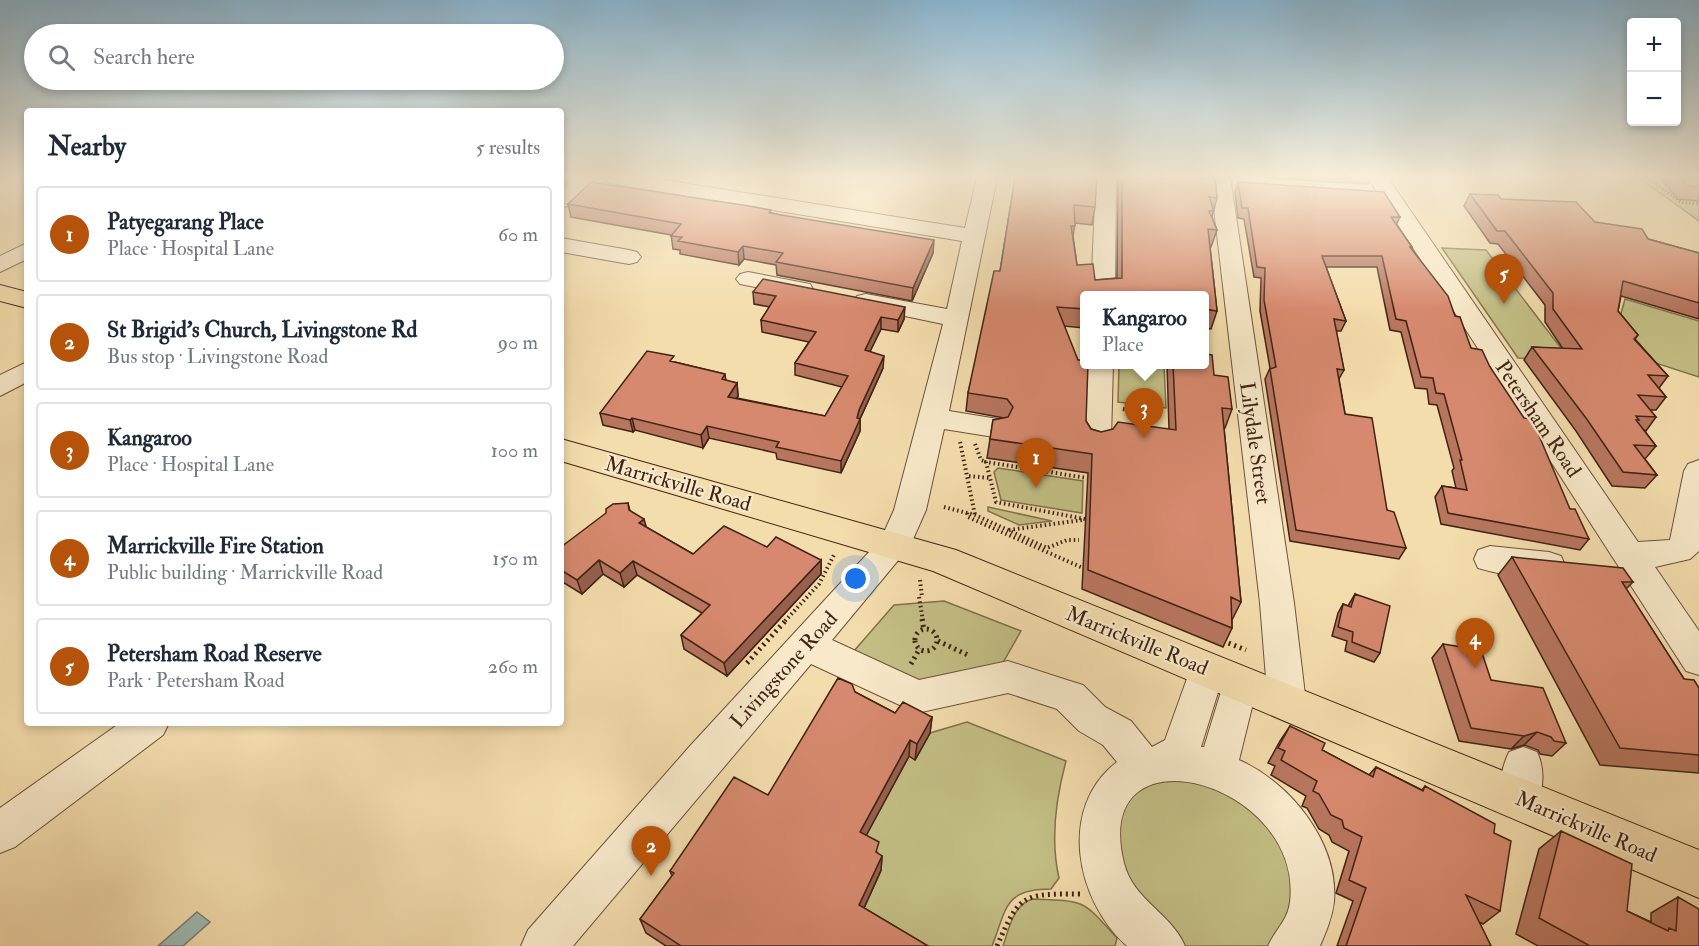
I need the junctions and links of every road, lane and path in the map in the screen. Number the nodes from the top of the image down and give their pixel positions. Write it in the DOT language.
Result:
graph roads {
  1 [pos="887,222"];
  2 [pos="976,222"];
  3 [pos="1105,222"];
  4 [pos="1226,222"];
  5 [pos="1401,222"];
  6 [pos="973,236"];
  7 [pos="564,245"];
  8 [pos="24,252"];
  9 [pos="629,257"];
  10 [pos="0,265"];
  11 [pos="748,279"];
  12 [pos="1102,291"];
  13 [pos="0,293"];
  14 [pos="24,299"];
  15 [pos="957,319"];
  16 [pos="1100,369"];
  17 [pos="24,372"];
  18 [pos="0,387"];
  19 [pos="1099,406"];
  20 [pos="1163,415"];
  21 [pos="933,418"];
  22 [pos="994,427"];
  23 [pos="1097,439"];
  24 [pos="960,441"];
  25 [pos="564,451"];
  26 [pos="1699,471"];
  27 [pos="969,476"];
  28 [pos="990,478"];
  29 [pos="1087,478"];
  30 [pos="944,507"];
  31 [pos="968,513"];
  32 [pos="975,515"];
  33 [pos="1009,530"];
  34 [pos="1079,540"];
  35 [pos="894,546"];
  36 [pos="834,554"];
  37 [pos="1490,559"];
  38 [pos="1636,564"];
  39 [pos="1083,568"];
  40 [pos="920,580"];
  41 [pos="924,630"];
  42 [pos="807,645"];
  43 [pos="1699,660"];
  44 [pos="1229,661"];
  45 [pos="743,668"];
  46 [pos="1287,703"];
  47 [pos="146,726"];
  48 [pos="1154,766"];
  49 [pos="1217,770"];
  50 [pos="0,833"];
  51 [pos="1699,874"];
  52 [pos="1114,894"];
  53 [pos="544,946"];
  54 [pos="997,946"];
  55 [pos="1162,946"];
  56 [pos="1291,946"];
  1 -- 6 [label="street"];
  2 -- 6 [label="street, Livingstone Road"];
  3 -- 12 [label="street"];
  4 -- 46 [label="street, Lilydale Street"];
  5 -- 38 [label="street, Petersham Road"];
  6 -- 15 [label="street, Livingstone Road"];
  7 -- 9 [label="street"];
  8 -- 10 [label="street"];
  11 -- 15 [label="street"];
  13 -- 14 [label="main road"];
  15 -- 21 [label="street, Livingstone Road"];
  16 -- 19 [label="street"];
  17 -- 18 [label="street"];
  19 -- 20 [label="path"];
  19 -- 23 [label="street"];
  21 -- 22 [label="street"];
  21 -- 35 [label="street, Livingstone Road"];
  24 -- 27 [label="path"];
  25 -- 35 [label="main road, Marrickville Road"];
  26 -- 38 [label="street"];
  27 -- 28 [label="path"];
  27 -- 32 [label="path"];
  28 -- 29 [label="path"];
  28 -- 33 [label="path"];
  30 -- 31 [label="path"];
  31 -- 32 [label="path"];
  31 -- 39 [label="path"];
  32 -- 33 [label="path"];
  33 -- 34 [label="path"];
  35 -- 42 [label="street, Livingstone Road"];
  35 -- 44 [label="main road, Marrickville Road"];
  36 -- 45 [label="path"];
  37 -- 38 [label="street"];
  38 -- 43 [label="street, Petersham Road"];
  40 -- 41 [label="path"];
  41 -- 41 [label="path"];
  42 -- 48 [label="street"];
  42 -- 53 [label="street, Livingstone Road"];
  44 -- 46 [label="main road, Marrickville Road"];
  44 -- 48 [label="street"];
  44 -- 49 [label="street"];
  46 -- 51 [label="main road, Marrickville Road"];
  47 -- 50 [label="street"];
  48 -- 49 [label="street"];
  48 -- 52 [label="street"];
  49 -- 56 [label="street"];
  52 -- 54 [label="path"];
  52 -- 55 [label="street"];
}
